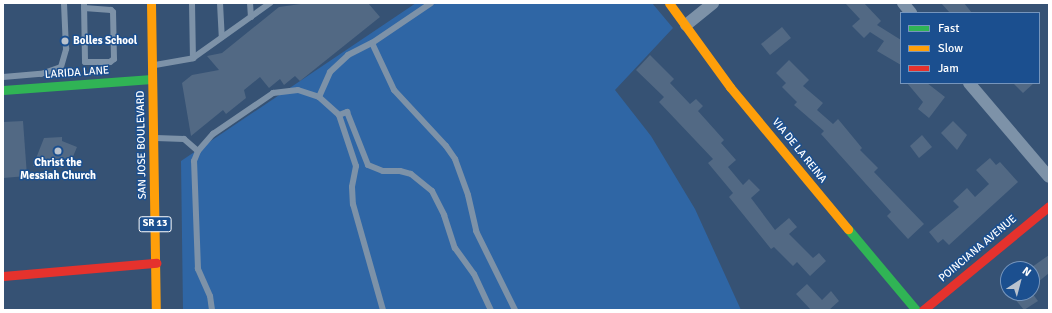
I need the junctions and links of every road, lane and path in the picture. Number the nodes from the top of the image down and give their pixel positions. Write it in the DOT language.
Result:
graph roads {
  1 [pos="64,3"];
  2 [pos="151,3"];
  3 [pos="192,3"];
  4 [pos="220,3"];
  5 [pos="250,3"];
  6 [pos="270,3"];
  7 [pos="431,3"];
  8 [pos="669,3"];
  9 [pos="713,3"];
  10 [pos="903,3"];
  11 [pos="84,5"];
  12 [pos="910,12"];
  13 [pos="251,17"];
  14 [pos="686,25"];
  15 [pos="222,37"];
  16 [pos="372,43"];
  17 [pos="193,58"];
  18 [pos="152,66"];
  19 [pos="3,77"];
  20 [pos="152,80"];
  21 [pos="970,84"];
  22 [pos="3,90"];
  23 [pos="319,97"];
  24 [pos="339,115"];
  25 [pos="356,136"];
  26 [pos="154,138"];
  27 [pos="347,139"];
  28 [pos="198,151"];
  29 [pos="368,165"];
  30 [pos="356,166"];
  31 [pos="1049,177"];
  32 [pos="1049,206"];
  33 [pos="156,263"];
  34 [pos="3,276"];
  35 [pos="156,310"];
  36 [pos="212,310"];
  37 [pos="383,310"];
  38 [pos="490,310"];
  39 [pos="515,310"];
  40 [pos="916,310"];
  41 [pos="923,310"];
  1 -- 19 [label="lane"];
  2 -- 18 [label="street, SAN JOSE BOULEVARD / SR 13"];
  3 -- 17 [label="lane"];
  4 -- 15 [label="lane"];
  5 -- 13 [label="lane"];
  6 -- 13 [label="lane"];
  7 -- 16 [label="lane"];
  8 -- 14 [label="street, VIA DE LA REINA"];
  9 -- 14 [label="street"];
  10 -- 12 [label="street"];
  11 -- 11 [label="lane"];
  13 -- 15 [label="lane"];
  14 -- 40 [label="street, VIA DE LA REINA"];
  15 -- 17 [label="lane"];
  16 -- 23 [label="lane"];
  16 -- 39 [label="lane"];
  17 -- 18 [label="lane"];
  18 -- 20 [label="street, SAN JOSE BOULEVARD / SR 13"];
  20 -- 22 [label="street, LARIDA LANE"];
  20 -- 26 [label="street, SAN JOSE BOULEVARD / SR 13"];
  21 -- 31 [label="street"];
  23 -- 24 [label="lane"];
  23 -- 28 [label="lane"];
  24 -- 25 [label="lane"];
  24 -- 27 [label="lane"];
  25 -- 27 [label="lane"];
  25 -- 29 [label="lane"];
  26 -- 28 [label="lane"];
  26 -- 33 [label="street, SAN JOSE BOULEVARD / SR 13"];
  27 -- 30 [label="lane"];
  28 -- 36 [label="lane"];
  29 -- 30 [label="lane"];
  29 -- 38 [label="lane"];
  30 -- 37 [label="lane"];
  32 -- 41 [label="street, POINCIANA AVENUE"];
  33 -- 34 [label="street"];
  33 -- 35 [label="street, SAN JOSE BOULEVARD / SR 13"];
}
